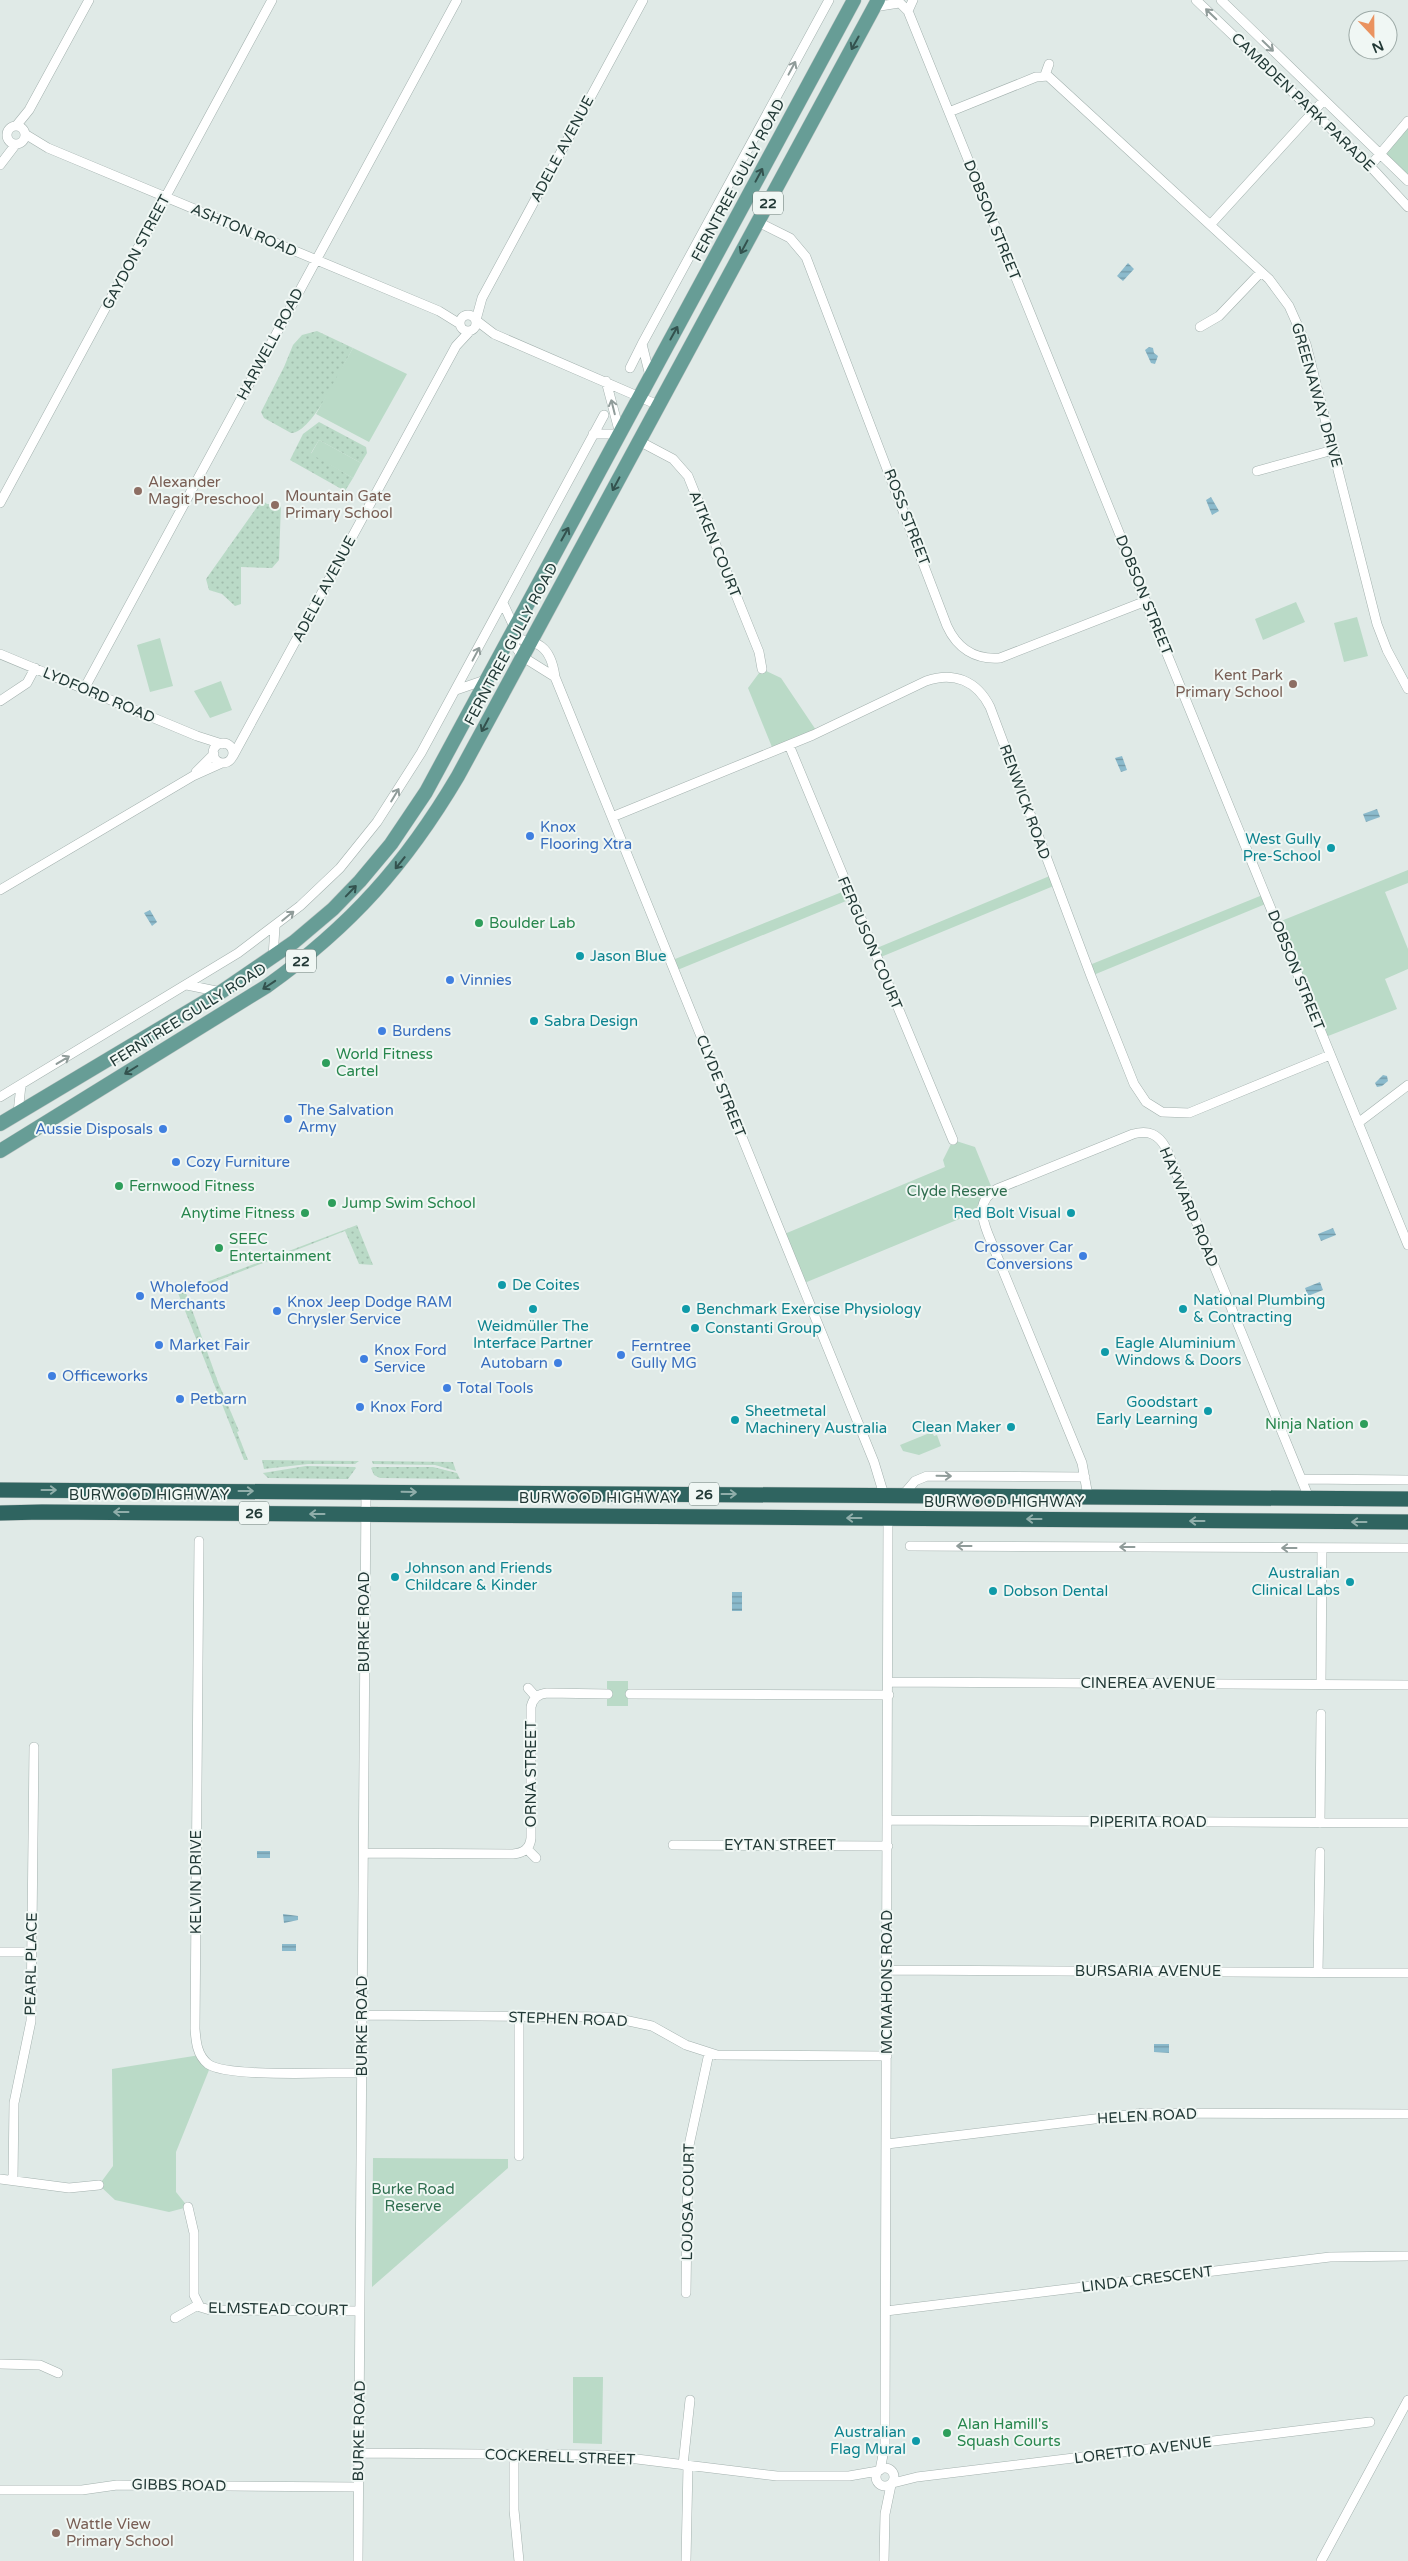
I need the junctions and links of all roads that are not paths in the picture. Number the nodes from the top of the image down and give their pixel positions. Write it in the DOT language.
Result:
graph roads {
  1 [pos="89,0"];
  2 [pos="272,0"];
  3 [pos="456,0"];
  4 [pos="643,0"];
  5 [pos="829,0"];
  6 [pos="854,0"];
  7 [pos="913,0"];
  8 [pos="1196,0"];
  9 [pos="1221,0"];
  10 [pos="898,1"];
  11 [pos="876,3"];
  12 [pos="908,10"];
  13 [pos="1048,64"];
  14 [pos="1045,76"];
  15 [pos="1324,100"];
  16 [pos="29,110"];
  17 [pos="949,112"];
  18 [pos="1313,112"];
  19 [pos="1408,121"];
  20 [pos="0,126"];
  21 [pos="14,126"];
  22 [pos="15,137"];
  23 [pos="1381,153"];
  24 [pos="1,163"];
  25 [pos="1370,166"];
  26 [pos="1408,181"];
  27 [pos="166,197"];
  28 [pos="1408,207"];
  29 [pos="758,222"];
  30 [pos="1211,224"];
  31 [pos="316,260"];
  32 [pos="1261,272"];
  33 [pos="482,298"];
  34 [pos="463,320"];
  35 [pos="476,321"];
  36 [pos="1200,327"];
  37 [pos="471,331"];
  38 [pos="494,334"];
  39 [pos="642,344"];
  40 [pos="456,346"];
  41 [pos="630,368"];
  42 [pos="650,376"];
  43 [pos="606,381"];
  44 [pos="640,396"];
  45 [pos="658,406"];
  46 [pos="604,415"];
  47 [pos="593,434"];
  48 [pos="620,434"];
  49 [pos="639,441"];
  50 [pos="1333,450"];
  51 [pos="1257,471"];
  52 [pos="0,504"];
  53 [pos="1146,601"];
  54 [pos="503,603"];
  55 [pos="512,633"];
  56 [pos="532,640"];
  57 [pos="0,654"];
  58 [pos="523,657"];
  59 [pos="34,668"];
  60 [pos="762,669"];
  61 [pos="555,678"];
  62 [pos="488,679"];
  63 [pos="84,689"];
  64 [pos="1408,689"];
  65 [pos="456,690"];
  66 [pos="0,701"];
  67 [pos="249,728"];
  68 [pos="197,736"];
  69 [pos="226,745"];
  70 [pos="789,746"];
  71 [pos="214,752"];
  72 [pos="233,756"];
  73 [pos="222,763"];
  74 [pos="193,776"];
  75 [pos="612,817"];
  76 [pos="0,890"];
  77 [pos="275,927"];
  78 [pos="273,957"];
  79 [pos="186,985"];
  80 [pos="221,992"];
  81 [pos="1330,1056"];
  82 [pos="80,1076"];
  83 [pos="21,1085"];
  84 [pos="1408,1085"];
  85 [pos="91,1095"];
  86 [pos="0,1097"];
  87 [pos="18,1113"];
  88 [pos="1358,1123"];
  89 [pos="0,1124"];
  90 [pos="953,1140"];
  91 [pos="0,1151"];
  92 [pos="1408,1245"];
  93 [pos="1085,1477"];
  94 [pos="1301,1479"];
  95 [pos="1408,1480"];
  96 [pos="0,1490"];
  97 [pos="366,1492"];
  98 [pos="884,1495"];
  99 [pos="903,1495"];
  100 [pos="1088,1496"];
  101 [pos="1309,1498"];
  102 [pos="1408,1499"];
  103 [pos="0,1513"];
  104 [pos="366,1514"];
  105 [pos="888,1518"];
  106 [pos="1408,1522"];
  107 [pos="198,1541"];
  108 [pos="910,1546"];
  109 [pos="1322,1548"];
  110 [pos="1408,1548"];
  111 [pos="889,1682"];
  112 [pos="1321,1684"];
  113 [pos="1408,1685"];
  114 [pos="528,1688"];
  115 [pos="608,1694"];
  116 [pos="630,1694"];
  117 [pos="889,1695"];
  118 [pos="536,1697"];
  119 [pos="1321,1714"];
  120 [pos="34,1747"];
  121 [pos="888,1820"];
  122 [pos="1320,1823"];
  123 [pos="1408,1823"];
  124 [pos="673,1845"];
  125 [pos="888,1846"];
  126 [pos="527,1849"];
  127 [pos="1320,1852"];
  128 [pos="364,1853"];
  129 [pos="536,1858"];
  130 [pos="0,1952"];
  131 [pos="32,1952"];
  132 [pos="887,1970"];
  133 [pos="1318,1972"];
  134 [pos="1408,1973"];
  135 [pos="362,2015"];
  136 [pos="519,2016"];
  137 [pos="709,2054"];
  138 [pos="887,2056"];
  139 [pos="361,2073"];
  140 [pos="1408,2114"];
  141 [pos="887,2144"];
  142 [pos="519,2156"];
  143 [pos="0,2179"];
  144 [pos="13,2179"];
  145 [pos="99,2185"];
  146 [pos="188,2207"];
  147 [pos="1408,2256"];
  148 [pos="686,2293"];
  149 [pos="198,2304"];
  150 [pos="886,2310"];
  151 [pos="360,2311"];
  152 [pos="175,2318"];
  153 [pos="0,2364"];
  154 [pos="58,2373"];
  155 [pos="690,2400"];
  156 [pos="1408,2400"];
  157 [pos="1405,2412"];
  158 [pos="1370,2422"];
  159 [pos="885,2445"];
  160 [pos="359,2453"];
  161 [pos="514,2454"];
  162 [pos="686,2465"];
  163 [pos="879,2470"];
  164 [pos="849,2476"];
  165 [pos="892,2478"];
  166 [pos="878,2484"];
  167 [pos="358,2488"];
  168 [pos="0,2490"];
  169 [pos="884,2514"];
  170 [pos="358,2561"];
  171 [pos="520,2561"];
  172 [pos="686,2561"];
  173 [pos="884,2561"];
  174 [pos="1321,2561"];
  1 -- 16 [label="street"];
  2 -- 27 [label="street, GAYDON STREET"];
  3 -- 31 [label="street, HARWELL ROAD"];
  4 -- 33 [label="street, ADELE AVENUE"];
  39 -- 5 [label="street, FERNTREE GULLY ROAD, one-way"];
  42 -- 6 [label="main road, FERNTREE GULLY ROAD / 22, one-way"];
  7 -- 12 [label="street"];
  18 -- 8 [label="street, CAMBDEN PARK PARADE, one-way"];
  9 -- 15 [label="street, CAMBDEN PARK PARADE, one-way"];
  10 -- 11 [label="street, DOBSON STREET"];
  10 -- 12 [label="street, DOBSON STREET"];
  11 -- 29 [label="main road, FERNTREE GULLY ROAD / 22, one-way"];
  12 -- 17 [label="street, DOBSON STREET"];
  13 -- 14 [label="street"];
  14 -- 17 [label="street"];
  14 -- 30 [label="street, GREENAWAY DRIVE"];
  15 -- 18 [label="street"];
  15 -- 23 [label="street, CAMBDEN PARK PARADE"];
  16 -- 21 [label="street"];
  16 -- 22 [label="street"];
  17 -- 53 [label="street, DOBSON STREET"];
  18 -- 25 [label="street, CAMBDEN PARK PARADE"];
  18 -- 30 [label="street"];
  19 -- 23 [label="street"];
  20 -- 21 [label="street"];
  21 -- 22 [label="street, ASHTON ROAD"];
  21 -- 22 [label="street"];
  22 -- 24 [label="street"];
  22 -- 27 [label="street, ASHTON ROAD"];
  23 -- 25 [label="street"];
  23 -- 26 [label="street, CAMBDEN PARK PARADE"];
  25 -- 28 [label="street, CAMBDEN PARK PARADE"];
  27 -- 31 [label="street, ASHTON ROAD"];
  27 -- 52 [label="street, GAYDON STREET"];
  29 -- 45 [label="main road, FERNTREE GULLY ROAD / 22, one-way"];
  29 -- 53 [label="street, ROSS STREET"];
  30 -- 32 [label="street, GREENAWAY DRIVE"];
  31 -- 34 [label="street, ASHTON ROAD"];
  31 -- 63 [label="street, HARWELL ROAD"];
  32 -- 36 [label="street"];
  32 -- 50 [label="street, GREENAWAY DRIVE"];
  33 -- 34 [label="street, ADELE AVENUE"];
  33 -- 35 [label="street, ADELE AVENUE"];
  34 -- 35 [label="street"];
  34 -- 37 [label="street"];
  34 -- 40 [label="street, ADELE AVENUE"];
  35 -- 37 [label="street, ADELE AVENUE"];
  35 -- 38 [label="street"];
  37 -- 38 [label="street"];
  37 -- 40 [label="street, ADELE AVENUE"];
  38 -- 43 [label="street"];
  39 -- 41 [label="street, FERNTREE GULLY ROAD"];
  39 -- 42 [label="street"];
  40 -- 67 [label="street, ADELE AVENUE"];
  42 -- 44 [label="main road, FERNTREE GULLY ROAD / 22"];
  43 -- 44 [label="street"];
  48 -- 43 [label="street, one-way"];
  44 -- 45 [label="street"];
  44 -- 48 [label="main road, FERNTREE GULLY ROAD / 22"];
  45 -- 49 [label="main road, FERNTREE GULLY ROAD / 22"];
  46 -- 47 [label="street, FERNTREE GULLY ROAD"];
  47 -- 48 [label="street"];
  47 -- 54 [label="street, FERNTREE GULLY ROAD"];
  55 -- 48 [label="main road, FERNTREE GULLY ROAD / 22, one-way"];
  49 -- 56 [label="main road, FERNTREE GULLY ROAD / 22, one-way"];
  49 -- 60 [label="street, AITKEN COURT"];
  50 -- 51 [label="street"];
  50 -- 64 [label="street, GREENAWAY DRIVE"];
  53 -- 81 [label="street, DOBSON STREET"];
  54 -- 55 [label="street"];
  65 -- 54 [label="street, FERNTREE GULLY ROAD, one-way"];
  55 -- 56 [label="street"];
  55 -- 58 [label="street"];
  55 -- 62 [label="main road, FERNTREE GULLY ROAD / 22"];
  56 -- 58 [label="main road, FERNTREE GULLY ROAD / 22"];
  56 -- 61 [label="street, CLYDE STREET"];
  57 -- 59 [label="street, LYDFORD ROAD"];
  58 -- 61 [label="street"];
  58 -- 85 [label="main road, FERNTREE GULLY ROAD / 22, one-way"];
  59 -- 63 [label="street, LYDFORD ROAD"];
  59 -- 66 [label="street"];
  61 -- 75 [label="street, CLYDE STREET"];
  62 -- 65 [label="street"];
  78 -- 62 [label="main road, FERNTREE GULLY ROAD / 22, one-way"];
  63 -- 68 [label="street, LYDFORD ROAD"];
  77 -- 65 [label="street, FERNTREE GULLY ROAD, one-way"];
  67 -- 69 [label="street, ADELE AVENUE"];
  67 -- 72 [label="street, ADELE AVENUE"];
  68 -- 69 [label="street, LYDFORD ROAD"];
  68 -- 71 [label="street, LYDFORD ROAD"];
  69 -- 71 [label="street"];
  69 -- 72 [label="street"];
  70 -- 75 [label="street, RENWICK ROAD"];
  70 -- 81 [label="street, RENWICK ROAD"];
  70 -- 90 [label="street, FERGUSON COURT"];
  71 -- 73 [label="street"];
  71 -- 74 [label="street"];
  72 -- 73 [label="street"];
  73 -- 74 [label="street"];
  74 -- 76 [label="street"];
  75 -- 98 [label="street, CLYDE STREET"];
  77 -- 78 [label="street"];
  77 -- 79 [label="street, FERNTREE GULLY ROAD"];
  78 -- 80 [label="main road, FERNTREE GULLY ROAD / 22"];
  79 -- 80 [label="street"];
  83 -- 79 [label="street, FERNTREE GULLY ROAD, one-way"];
  80 -- 82 [label="main road, FERNTREE GULLY ROAD / 22"];
  81 -- 88 [label="street, DOBSON STREET"];
  82 -- 85 [label="main road"];
  82 -- 87 [label="main road, FERNTREE GULLY ROAD / 22"];
  83 -- 86 [label="street, FERNTREE GULLY ROAD"];
  83 -- 87 [label="street"];
  84 -- 88 [label="street"];
  85 -- 91 [label="main road, FERNTREE GULLY ROAD / 22"];
  87 -- 89 [label="main road, FERNTREE GULLY ROAD / 22"];
  88 -- 92 [label="street, DOBSON STREET"];
  93 -- 94 [label="street, HAYWARD ROAD"];
  99 -- 93 [label="street, BURWOOD HIGHWAY, one-way"];
  93 -- 100 [label="street, HAYWARD ROAD"];
  94 -- 95 [label="street"];
  94 -- 101 [label="street, HAYWARD ROAD"];
  96 -- 97 [label="highway, BURWOOD HIGHWAY / 26, one-way"];
  97 -- 98 [label="highway, BURWOOD HIGHWAY / 26, one-way"];
  97 -- 104 [label="street, BURKE ROAD"];
  98 -- 99 [label="highway, BURWOOD HIGHWAY / 26"];
  98 -- 105 [label="highway"];
  99 -- 100 [label="highway, BURWOOD HIGHWAY / 26"];
  100 -- 101 [label="highway, BURWOOD HIGHWAY / 26"];
  101 -- 102 [label="highway, BURWOOD HIGHWAY / 26"];
  104 -- 103 [label="highway, BURWOOD HIGHWAY / 26, one-way"];
  105 -- 104 [label="highway, BURWOOD HIGHWAY / 26, one-way"];
  104 -- 128 [label="street, BURKE ROAD"];
  106 -- 105 [label="highway, BURWOOD HIGHWAY / 26, one-way"];
  105 -- 111 [label="street, MCMAHONS ROAD"];
  107 -- 139 [label="street, KELVIN DRIVE"];
  109 -- 108 [label="street, one-way"];
  109 -- 110 [label="street"];
  109 -- 112 [label="street"];
  111 -- 112 [label="street, CINEREA AVENUE"];
  111 -- 117 [label="street, MCMAHONS ROAD"];
  112 -- 113 [label="street, CINEREA AVENUE"];
  114 -- 118 [label="street"];
  115 -- 118 [label="street"];
  116 -- 117 [label="street"];
  117 -- 121 [label="street, MCMAHONS ROAD"];
  118 -- 126 [label="street, ORNA STREET"];
  119 -- 122 [label="street"];
  120 -- 131 [label="street, PEARL PLACE"];
  121 -- 122 [label="street, PIPERITA ROAD"];
  121 -- 125 [label="street, MCMAHONS ROAD"];
  122 -- 123 [label="street, PIPERITA ROAD"];
  124 -- 125 [label="street, EYTAN STREET"];
  125 -- 132 [label="street, MCMAHONS ROAD"];
  126 -- 128 [label="street, ORNA STREET"];
  126 -- 129 [label="street"];
  127 -- 133 [label="street"];
  128 -- 135 [label="street, BURKE ROAD"];
  130 -- 131 [label="street"];
  131 -- 144 [label="street, PEARL PLACE"];
  132 -- 133 [label="street, BURSARIA AVENUE"];
  132 -- 138 [label="street, MCMAHONS ROAD"];
  133 -- 134 [label="street, BURSARIA AVENUE"];
  135 -- 136 [label="street, STEPHEN ROAD"];
  135 -- 139 [label="street, BURKE ROAD"];
  136 -- 137 [label="street, STEPHEN ROAD"];
  136 -- 142 [label="street"];
  137 -- 138 [label="street, STEPHEN ROAD"];
  137 -- 148 [label="street, LOJOSA COURT"];
  138 -- 141 [label="street, MCMAHONS ROAD"];
  139 -- 151 [label="street, BURKE ROAD"];
  140 -- 141 [label="street, HELEN ROAD"];
  141 -- 150 [label="street, MCMAHONS ROAD"];
  143 -- 144 [label="street"];
  144 -- 145 [label="street"];
  146 -- 149 [label="street, ELMSTEAD COURT"];
  147 -- 150 [label="street, LINDA CRESCENT"];
  149 -- 151 [label="street, ELMSTEAD COURT"];
  149 -- 152 [label="street, ELMSTEAD COURT"];
  150 -- 159 [label="street, MCMAHONS ROAD"];
  151 -- 160 [label="street, BURKE ROAD"];
  153 -- 154 [label="street"];
  155 -- 162 [label="street"];
  156 -- 157 [label="street"];
  157 -- 174 [label="street"];
  158 -- 165 [label="street, LORETTO AVENUE"];
  159 -- 163 [label="street, MCMAHONS ROAD"];
  159 -- 165 [label="street, MCMAHONS ROAD"];
  160 -- 161 [label="street, COCKERELL STREET"];
  160 -- 167 [label="street, BURKE ROAD"];
  161 -- 162 [label="street, COCKERELL STREET"];
  161 -- 171 [label="street"];
  162 -- 164 [label="street, COCKERELL STREET"];
  162 -- 172 [label="street"];
  163 -- 164 [label="street, COCKERELL STREET"];
  163 -- 165 [label="street, COCKERELL STREET"];
  163 -- 166 [label="street, MCMAHONS ROAD"];
  164 -- 166 [label="street, COCKERELL STREET"];
  165 -- 166 [label="street, COCKERELL STREET"];
  165 -- 169 [label="street, MCMAHONS ROAD"];
  166 -- 169 [label="street, MCMAHONS ROAD"];
  167 -- 168 [label="street, GIBBS ROAD"];
  167 -- 170 [label="street, BURKE ROAD"];
  169 -- 173 [label="street, MCMAHONS ROAD"];
}
